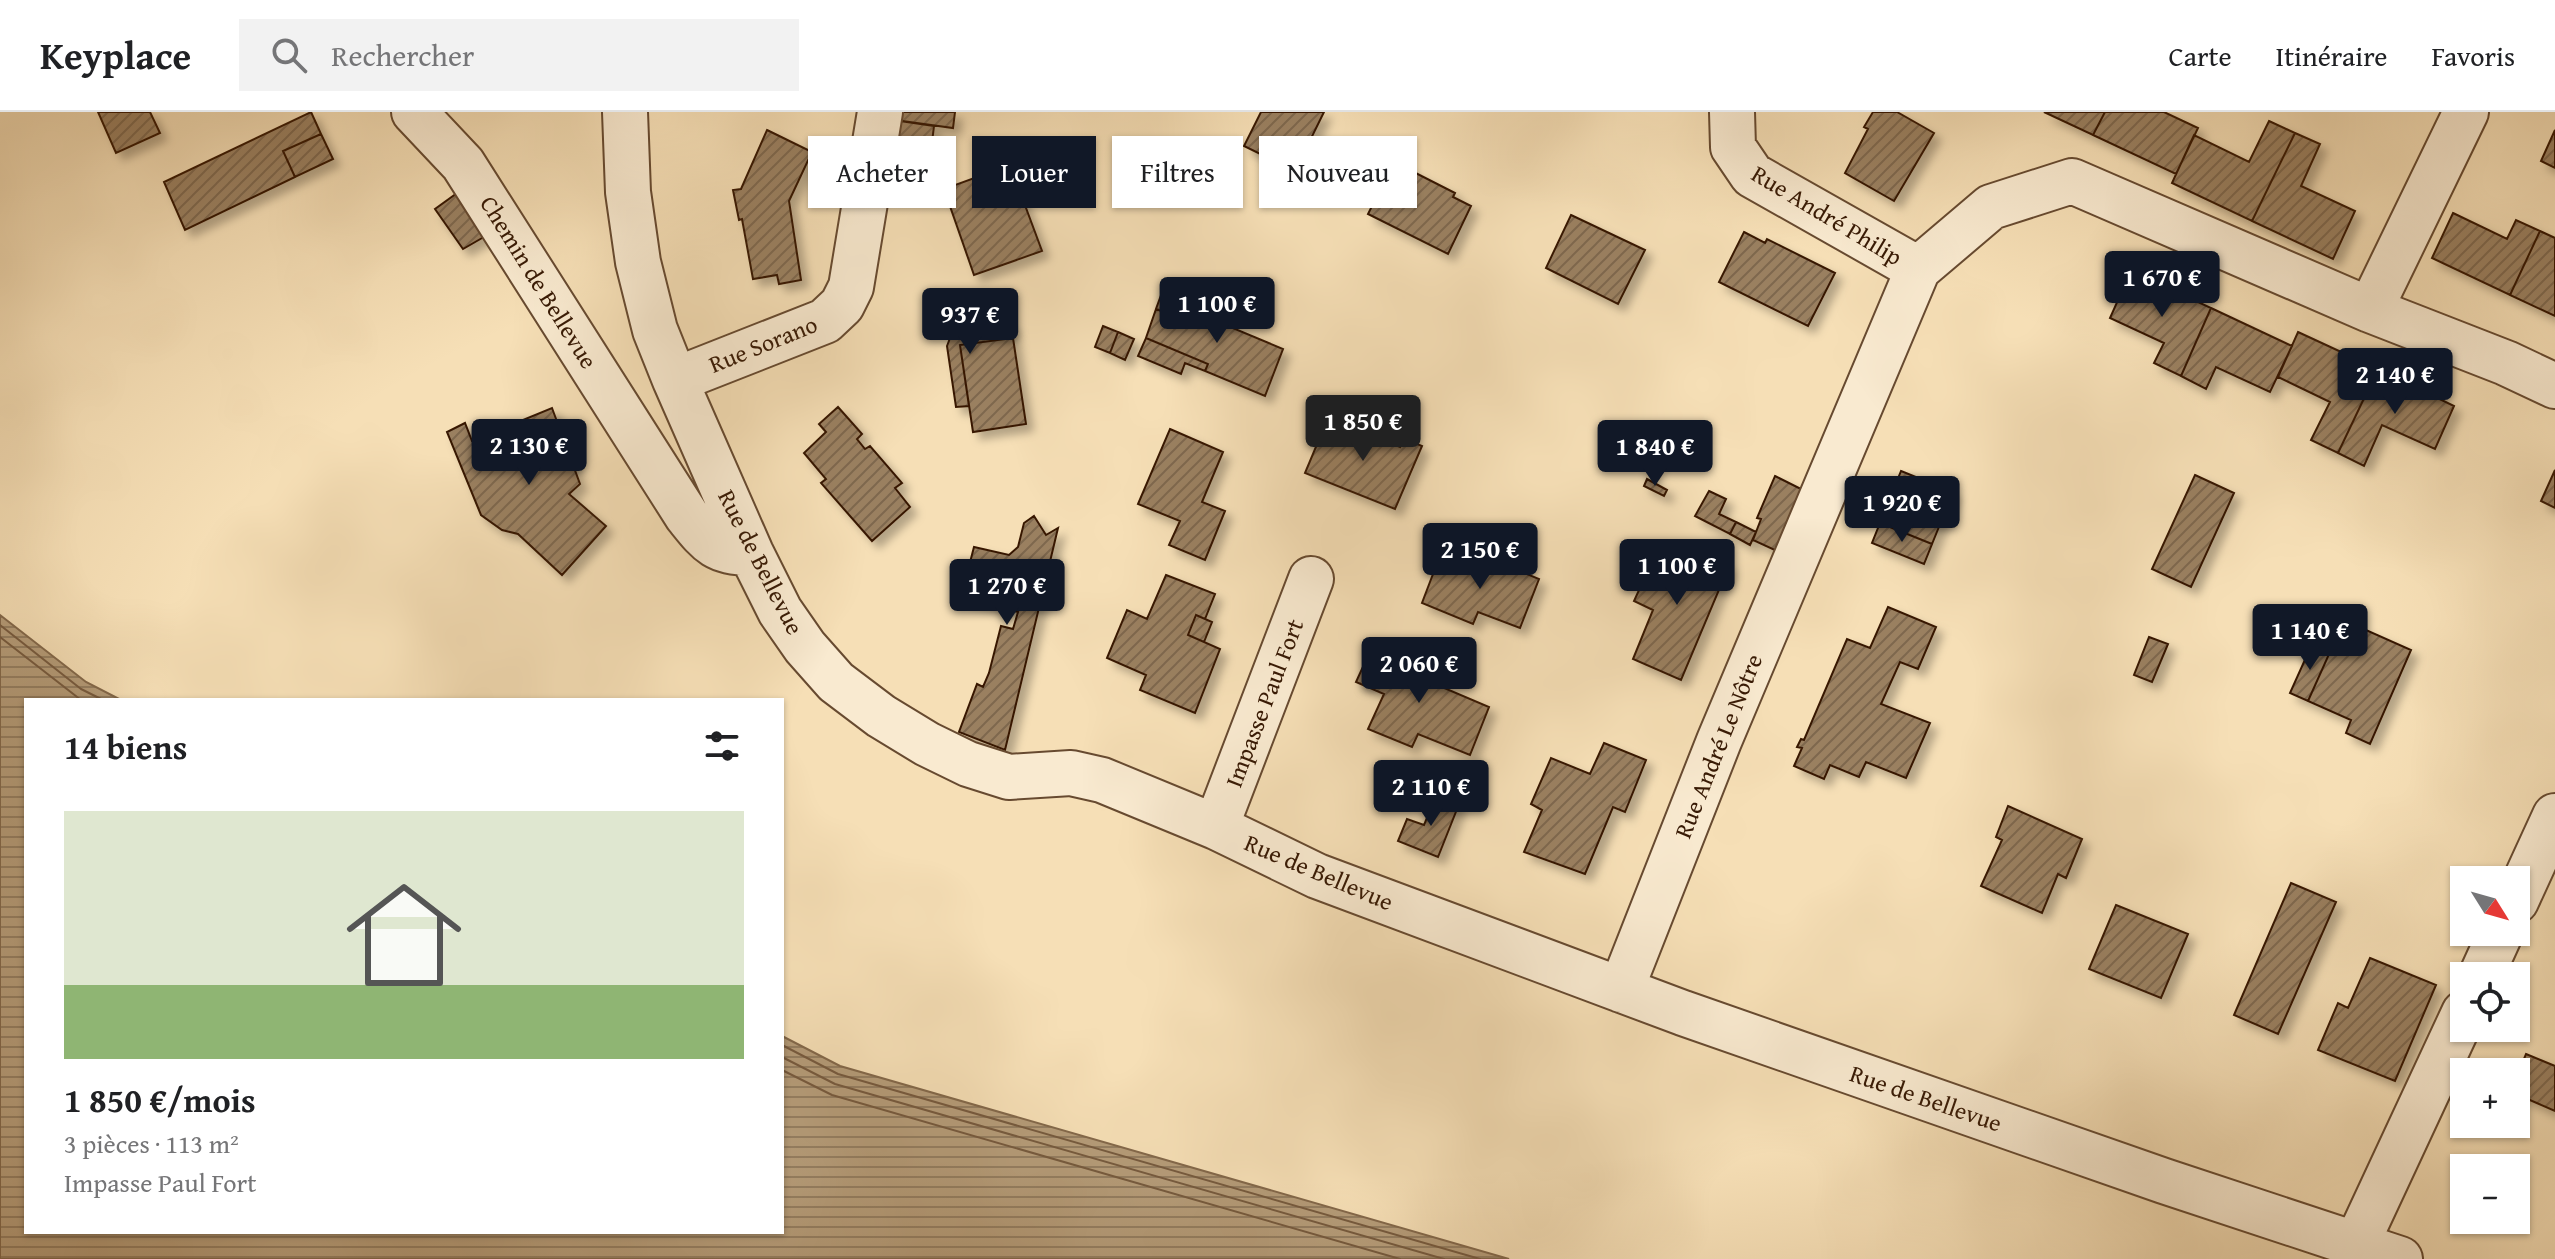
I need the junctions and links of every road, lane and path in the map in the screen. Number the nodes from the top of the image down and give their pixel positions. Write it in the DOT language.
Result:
graph roads {
  1 [pos="414,112"];
  2 [pos="625,112"];
  3 [pos="880,112"];
  4 [pos="1732,112"];
  5 [pos="2466,112"];
  6 [pos="1918,269"];
  7 [pos="2370,310"];
  8 [pos="675,380"];
  9 [pos="2555,386"];
  10 [pos="751,553"];
  11 [pos="1311,579"];
  12 [pos="2555,816"];
  13 [pos="1216,827"];
  14 [pos="2530,870"];
  15 [pos="1621,990"];
  16 [pos="2450,1042"];
  17 [pos="2356,1245"];
  18 [pos="2400,1259"];
  1 -- 10 [label="street, Chemin de Bellevue"];
  2 -- 8 [label="street, Rue de Bellevue"];
  3 -- 8 [label="street, Rue Sorano"];
  4 -- 6 [label="street, Rue André Philip"];
  5 -- 7 [label="street"];
  6 -- 7 [label="street, Rue André Le Nôtre"];
  6 -- 15 [label="street, Rue André Le Nôtre"];
  7 -- 9 [label="street, Rue André Le Nôtre"];
  8 -- 10 [label="street, Rue de Bellevue"];
  10 -- 13 [label="street, Rue de Bellevue"];
  11 -- 13 [label="street, Impasse Paul Fort"];
  12 -- 14 [label="street"];
  13 -- 15 [label="street, Rue de Bellevue"];
  15 -- 17 [label="street, Rue de Bellevue"];
  16 -- 17 [label="street"];
  17 -- 18 [label="street, Rue de Bellevue"];
}
